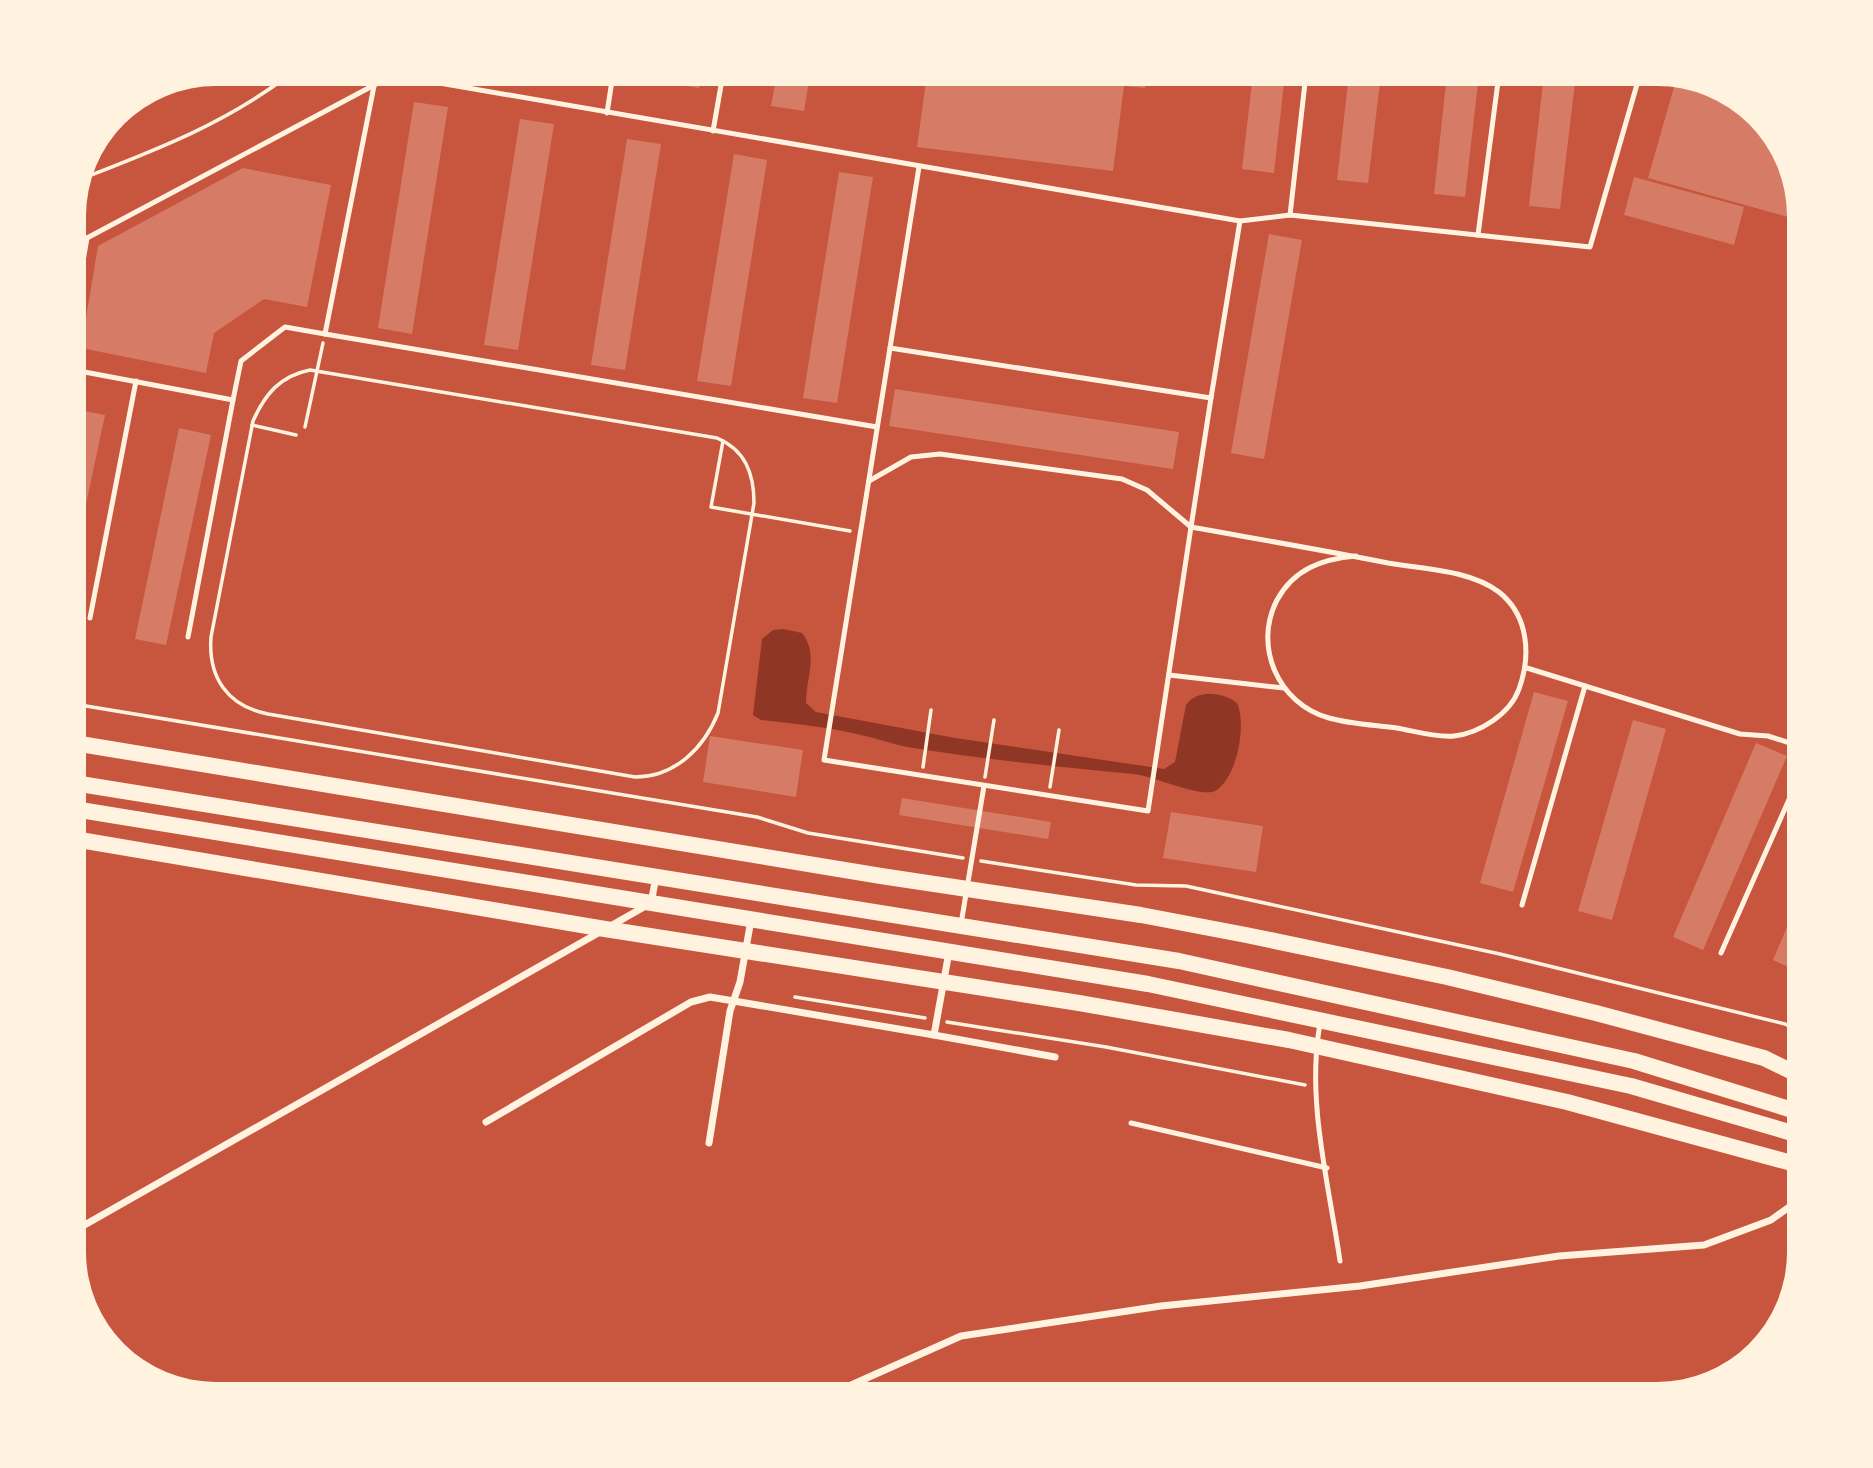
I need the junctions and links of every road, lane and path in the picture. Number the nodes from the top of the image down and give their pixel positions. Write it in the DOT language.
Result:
graph roads {
  1 [pos="275,86"];
  2 [pos="374,86"];
  3 [pos="460,86"];
  4 [pos="612,86"];
  5 [pos="721,86"];
  6 [pos="1305,86"];
  7 [pos="1497,86"];
  8 [pos="1637,86"];
  9 [pos="607,113"];
  10 [pos="713,131"];
  11 [pos="919,167"];
  12 [pos="93,174"];
  13 [pos="1290,215"];
  14 [pos="1240,221"];
  15 [pos="1478,235"];
  16 [pos="87,238"];
  17 [pos="86,244"];
  18 [pos="325,334"];
  19 [pos="890,348"];
  20 [pos="317,371"];
  21 [pos="86,372"];
  22 [pos="136,381"];
  23 [pos="1211,398"];
  24 [pos="233,400"];
  25 [pos="252,425"];
  26 [pos="305,427"];
  27 [pos="877,427"];
  28 [pos="296,435"];
  29 [pos="723,441"];
  30 [pos="868,482"];
  31 [pos="752,514"];
  32 [pos="1191,527"];
  33 [pos="860,533"];
  34 [pos="1356,556"];
  35 [pos="90,618"];
  36 [pos="188,637"];
  37 [pos="1527,668"];
  38 [pos="1169,675"];
  39 [pos="1585,686"];
  40 [pos="1284,688"];
  41 [pos="86,706"];
  42 [pos="931,710"];
  43 [pos="995,720"];
  44 [pos="1059,730"];
  45 [pos="1787,742"];
  46 [pos="86,745"];
  47 [pos="921,776"];
  48 [pos="86,785"];
  49 [pos="984,786"];
  50 [pos="1049,796"];
  51 [pos="1787,806"];
  52 [pos="86,810"];
  53 [pos="86,841"];
  54 [pos="972,859"];
  55 [pos="656,877"];
  56 [pos="967,889"];
  57 [pos="651,903"];
  58 [pos="1522,905"];
  59 [pos="751,919"];
  60 [pos="961,926"];
  61 [pos="605,929"];
  62 [pos="746,950"];
  63 [pos="949,951"];
  64 [pos="1721,953"];
  65 [pos="944,981"];
  66 [pos="791,997"];
  67 [pos="733,1002"];
  68 [pos="937,1020"];
  69 [pos="1321,1021"];
  70 [pos="1787,1025"];
  71 [pos="934,1035"];
  72 [pos="1316,1046"];
  73 [pos="1055,1057"];
  74 [pos="1787,1069"];
  75 [pos="1317,1088"];
  76 [pos="1787,1108"];
  77 [pos="486,1122"];
  78 [pos="1131,1123"];
  79 [pos="1787,1131"];
  80 [pos="709,1143"];
  81 [pos="1787,1161"];
  82 [pos="1327,1168"];
  83 [pos="1787,1209"];
  84 [pos="86,1224"];
  85 [pos="1340,1261"];
  86 [pos="860,1382"];
  1 -- 12 [label="path"];
  2 -- 16 [label="lane"];
  2 -- 18 [label="lane"];
  3 -- 9 [label="lane"];
  4 -- 9 [label="lane"];
  5 -- 10 [label="lane"];
  6 -- 13 [label="lane"];
  7 -- 15 [label="lane"];
  8 -- 15 [label="lane"];
  9 -- 10 [label="lane"];
  10 -- 11 [label="lane"];
  11 -- 14 [label="lane"];
  11 -- 19 [label="lane"];
  13 -- 14 [label="lane"];
  13 -- 15 [label="lane"];
  14 -- 23 [label="lane"];
  16 -- 17 [label="lane"];
  18 -- 20 [label="path"];
  18 -- 24 [label="lane"];
  18 -- 27 [label="lane"];
  19 -- 23 [label="lane"];
  19 -- 27 [label="lane"];
  20 -- 25 [label="path"];
  20 -- 26 [label="path"];
  20 -- 29 [label="path"];
  21 -- 22 [label="lane"];
  22 -- 24 [label="lane"];
  22 -- 35 [label="lane"];
  23 -- 32 [label="lane"];
  24 -- 36 [label="lane"];
  25 -- 28 [label="path"];
  25 -- 31 [label="path"];
  27 -- 30 [label="lane"];
  29 -- 31 [label="path"];
  29 -- 31 [label="path"];
  30 -- 32 [label="lane"];
  30 -- 33 [label="lane"];
  31 -- 33 [label="path"];
  32 -- 34 [label="lane"];
  32 -- 38 [label="lane"];
  33 -- 47 [label="lane"];
  34 -- 37 [label="lane"];
  34 -- 40 [label="lane"];
  37 -- 39 [label="lane"];
  37 -- 40 [label="lane"];
  38 -- 40 [label="lane"];
  38 -- 50 [label="lane"];
  39 -- 45 [label="lane"];
  39 -- 58 [label="lane"];
  41 -- 54 [label="path"];
  42 -- 47 [label="path"];
  43 -- 49 [label="path"];
  44 -- 50 [label="path"];
  46 -- 56 [label="main road"];
  47 -- 49 [label="lane"];
  48 -- 55 [label="main road"];
  49 -- 50 [label="lane"];
  49 -- 54 [label="lane"];
  51 -- 64 [label="lane"];
  52 -- 57 [label="main road"];
  53 -- 61 [label="main road"];
  54 -- 56 [label="lane"];
  54 -- 70 [label="path"];
  55 -- 57 [label="street"];
  55 -- 60 [label="main road"];
  56 -- 60 [label="lane"];
  56 -- 74 [label="main road"];
  57 -- 59 [label="main road"];
  57 -- 61 [label="street"];
  59 -- 62 [label="street"];
  59 -- 63 [label="main road"];
  60 -- 76 [label="main road"];
  61 -- 62 [label="main road"];
  61 -- 84 [label="street"];
  62 -- 65 [label="main road"];
  62 -- 67 [label="street"];
  63 -- 65 [label="street"];
  63 -- 69 [label="main road"];
  65 -- 68 [label="street"];
  65 -- 72 [label="main road"];
  66 -- 68 [label="path"];
  67 -- 71 [label="street"];
  67 -- 77 [label="street"];
  67 -- 80 [label="street"];
  68 -- 71 [label="street"];
  68 -- 75 [label="path"];
  69 -- 72 [label="lane"];
  69 -- 79 [label="main road"];
  71 -- 73 [label="street"];
  72 -- 75 [label="lane"];
  72 -- 81 [label="main road"];
  75 -- 82 [label="lane"];
  78 -- 82 [label="lane"];
  82 -- 85 [label="lane"];
  83 -- 86 [label="street"];
}
